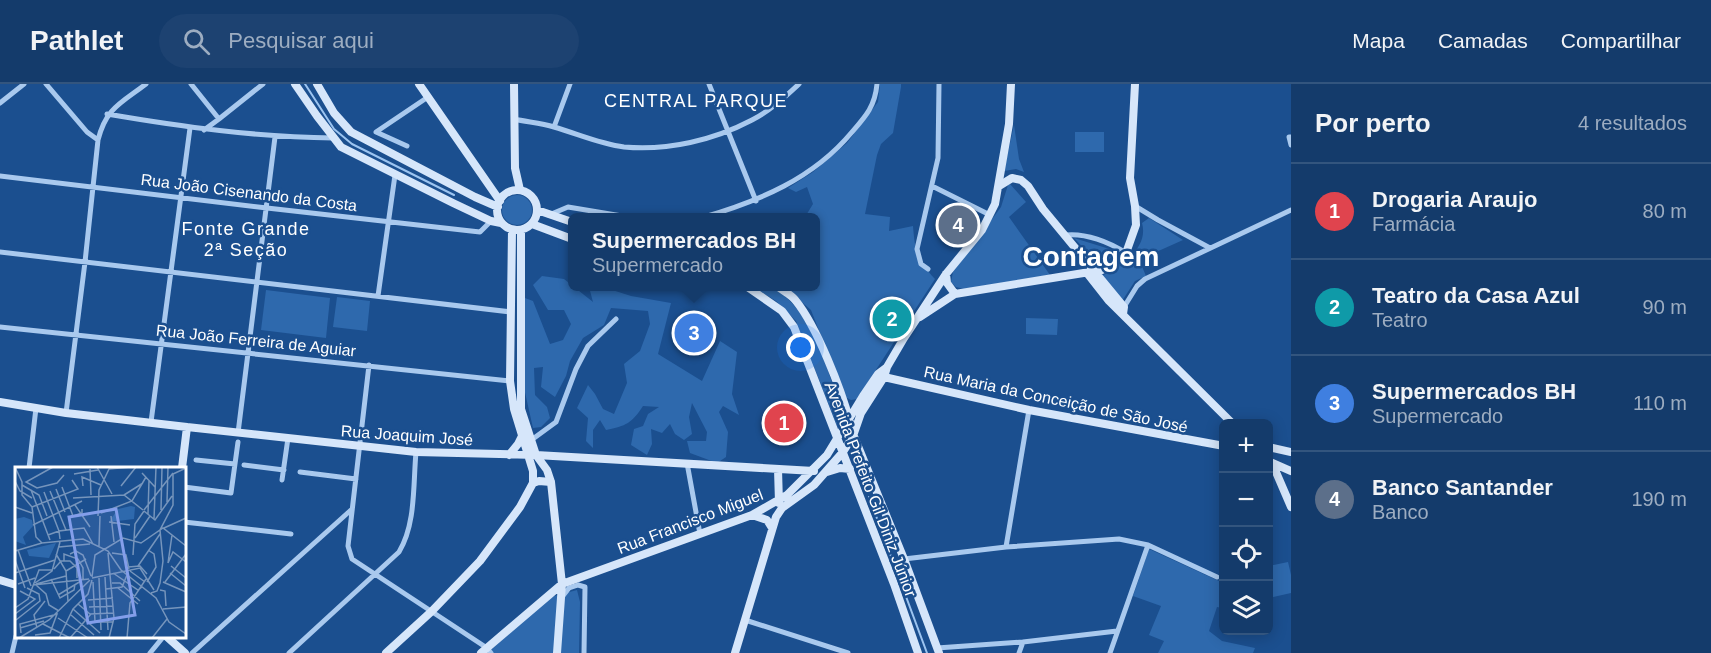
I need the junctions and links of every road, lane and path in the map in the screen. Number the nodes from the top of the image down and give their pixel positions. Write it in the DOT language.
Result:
graph roads {
  1 [pos="24,84"];
  2 [pos="46,84"];
  3 [pos="146,84"];
  4 [pos="191,84"];
  5 [pos="263,84"];
  6 [pos="295,84"];
  7 [pos="317,84"];
  8 [pos="419,84"];
  9 [pos="512,84"];
  10 [pos="570,84"];
  11 [pos="709,84"];
  12 [pos="800,84"];
  13 [pos="877,84"];
  14 [pos="939,84"];
  15 [pos="1011,84"];
  16 [pos="1135,84"];
  17 [pos="428,97"];
  18 [pos="0,103"];
  19 [pos="107,114"];
  20 [pos="219,119"];
  21 [pos="514,119"];
  22 [pos="554,127"];
  23 [pos="190,128"];
  24 [pos="204,130"];
  25 [pos="728,130"];
  26 [pos="275,137"];
  27 [pos="1290,137"];
  28 [pos="333,138"];
  29 [pos="98,140"];
  30 [pos="1291,145"];
  31 [pos="407,146"];
  32 [pos="395,175"];
  33 [pos="0,176"];
  34 [pos="516,177"];
  35 [pos="488,182"];
  36 [pos="94,186"];
  37 [pos="932,186"];
  38 [pos="999,186"];
  39 [pos="520,190"];
  40 [pos="509,192"];
  41 [pos="182,198"];
  42 [pos="756,201"];
  43 [pos="499,204"];
  44 [pos="1135,206"];
  45 [pos="267,208"];
  46 [pos="537,210"];
  47 [pos="1291,210"];
  48 [pos="604,213"];
  49 [pos="717,213"];
  50 [pos="549,214"];
  51 [pos="1148,214"];
  52 [pos="990,215"];
  53 [pos="1137,219"];
  54 [pos="568,220"];
  55 [pos="491,221"];
  56 [pos="389,222"];
  57 [pos="501,223"];
  58 [pos="532,224"];
  59 [pos="517,230"];
  60 [pos="1066,236"];
  61 [pos="568,237"];
  62 [pos="1210,248"];
  63 [pos="0,252"];
  64 [pos="1126,253"];
  65 [pos="85,262"];
  66 [pos="928,269"];
  67 [pos="1090,272"];
  68 [pos="171,273"];
  69 [pos="946,274"];
  70 [pos="257,282"];
  71 [pos="757,291"];
  72 [pos="784,291"];
  73 [pos="955,294"];
  74 [pos="378,296"];
  75 [pos="1123,310"];
  76 [pos="511,312"];
  77 [pos="616,319"];
  78 [pos="917,320"];
  79 [pos="0,327"];
  80 [pos="75,336"];
  81 [pos="162,343"];
  82 [pos="249,353"];
  83 [pos="369,365"];
  84 [pos="887,367"];
  85 [pos="884,377"];
  86 [pos="510,381"];
  87 [pos="842,398"];
  88 [pos="0,402"];
  89 [pos="860,403"];
  90 [pos="36,408"];
  91 [pos="1029,410"];
  92 [pos="66,413"];
  93 [pos="849,419"];
  94 [pos="1229,419"];
  95 [pos="151,422"];
  96 [pos="187,428"];
  97 [pos="238,433"];
  98 [pos="522,436"];
  99 [pos="853,436"];
  100 [pos="288,438"];
  101 [pos="838,438"];
  102 [pos="530,441"];
  103 [pos="238,442"];
  104 [pos="1219,445"];
  105 [pos="361,446"];
  106 [pos="1273,448"];
  107 [pos="416,452"];
  108 [pos="843,452"];
  109 [pos="1291,452"];
  110 [pos="509,455"];
  111 [pos="531,455"];
  112 [pos="196,460"];
  113 [pos="235,464"];
  114 [pos="687,464"];
  115 [pos="1273,464"];
  116 [pos="244,465"];
  117 [pos="29,467"];
  118 [pos="182,467"];
  119 [pos="1273,467"];
  120 [pos="778,469"];
  121 [pos="850,469"];
  122 [pos="284,470"];
  123 [pos="814,471"];
  124 [pos="1291,471"];
  125 [pos="300,472"];
  126 [pos="826,473"];
  127 [pos="356,479"];
  128 [pos="282,480"];
  129 [pos="551,482"];
  130 [pos="533,483"];
  131 [pos="186,487"];
  132 [pos="780,505"];
  133 [pos="1291,507"];
  134 [pos="352,509"];
  135 [pos="752,515"];
  136 [pos="186,522"];
  137 [pos="772,528"];
  138 [pos="291,534"];
  139 [pos="700,534"];
  140 [pos="1148,544"];
  141 [pos="1006,547"];
  142 [pos="904,559"];
  143 [pos="375,575"];
  144 [pos="585,576"];
  145 [pos="1217,577"];
  146 [pos="0,580"];
  147 [pos="562,584"];
  148 [pos="15,585"];
  149 [pos="585,587"];
  150 [pos="562,599"];
  151 [pos="432,610"];
  152 [pos="745,620"];
  153 [pos="1118,631"];
  154 [pos="16,638"];
  155 [pos="163,638"];
  156 [pos="167,638"];
  157 [pos="1023,642"];
  158 [pos="486,651"];
  159 [pos="938,651"];
  160 [pos="12,653"];
  161 [pos="150,653"];
  162 [pos="185,653"];
  163 [pos="192,653"];
  164 [pos="289,653"];
  165 [pos="386,653"];
  166 [pos="556,653"];
  167 [pos="584,653"];
  168 [pos="735,653"];
  169 [pos="848,653"];
  170 [pos="918,653"];
  171 [pos="1019,653"];
  172 [pos="1110,653"];
  1 -- 18 [label="street"];
  2 -- 29 [label="street"];
  3 -- 19 [label="street"];
  4 -- 20 [label="street"];
  5 -- 20 [label="street"];
  6 -- 28 [label="street"];
  7 -- 43 [label="street"];
  8 -- 17 [label="street"];
  9 -- 21 [label="street"];
  10 -- 22 [label="street"];
  11 -- 25 [label="street"];
  12 -- 25 [label="street"];
  13 -- 42 [label="street"];
  14 -- 37 [label="street"];
  15 -- 38 [label="street"];
  16 -- 44 [label="street"];
  17 -- 31 [label="street"];
  17 -- 35 [label="street"];
  19 -- 23 [label="street"];
  19 -- 29 [label="street"];
  20 -- 24 [label="street"];
  21 -- 22 [label="street"];
  21 -- 34 [label="street"];
  22 -- 25 [label="street"];
  23 -- 24 [label="street"];
  23 -- 41 [label="street"];
  24 -- 26 [label="street"];
  25 -- 42 [label="street"];
  26 -- 28 [label="street"];
  26 -- 45 [label="street"];
  27 -- 30 [label="street"];
  28 -- 32 [label="street"];
  29 -- 36 [label="street"];
  32 -- 55 [label="street"];
  32 -- 56 [label="street"];
  33 -- 36 [label="street, Rua João Cisenando da Costa"];
  34 -- 39 [label="street"];
  34 -- 40 [label="street"];
  35 -- 40 [label="street"];
  35 -- 43 [label="street"];
  36 -- 41 [label="street, Rua João Cisenando da Costa"];
  36 -- 65 [label="street"];
  37 -- 52 [label="street"];
  37 -- 66 [label="street"];
  38 -- 52 [label="street"];
  38 -- 60 [label="street"];
  39 -- 40 [label="street"];
  39 -- 46 [label="street"];
  40 -- 43 [label="street"];
  41 -- 45 [label="street, Rua João Cisenando da Costa"];
  41 -- 68 [label="street"];
  42 -- 49 [label="street"];
  43 -- 57 [label="street"];
  44 -- 51 [label="street"];
  44 -- 53 [label="street"];
  45 -- 56 [label="street, Rua João Cisenando da Costa"];
  45 -- 70 [label="street"];
  46 -- 50 [label="street"];
  46 -- 58 [label="street"];
  47 -- 62 [label="street"];
  48 -- 50 [label="street"];
  50 -- 54 [label="street"];
  51 -- 53 [label="street"];
  51 -- 62 [label="street"];
  52 -- 69 [label="street"];
  53 -- 64 [label="street"];
  55 -- 56 [label="street, Rua João Cisenando da Costa"];
  55 -- 57 [label="street"];
  56 -- 74 [label="street"];
  57 -- 59 [label="street"];
  58 -- 59 [label="street"];
  58 -- 61 [label="street"];
  59 -- 76 [label="street"];
  59 -- 102 [label="street"];
  60 -- 64 [label="street"];
  60 -- 67 [label="street"];
  62 -- 75 [label="street"];
  63 -- 65 [label="street"];
  64 -- 67 [label="street"];
  65 -- 68 [label="street"];
  65 -- 80 [label="street"];
  67 -- 73 [label="street"];
  67 -- 75 [label="street"];
  68 -- 70 [label="street"];
  68 -- 81 [label="street"];
  69 -- 73 [label="street"];
  69 -- 78 [label="street"];
  70 -- 74 [label="street"];
  70 -- 82 [label="street"];
  71 -- 101 [label="street, Avenida Prefeito Gil Diniz Júnior"];
  72 -- 87 [label="street, Avenida Prefeito Gil Diniz Júnior"];
  73 -- 78 [label="street"];
  74 -- 76 [label="street"];
  75 -- 94 [label="street"];
  76 -- 86 [label="street"];
  77 -- 102 [label="street"];
  78 -- 84 [label="street"];
  79 -- 80 [label="street, Rua João Ferreira de Aguiar"];
  80 -- 81 [label="street, Rua João Ferreira de Aguiar"];
  80 -- 92 [label="street"];
  81 -- 82 [label="street, Rua João Ferreira de Aguiar"];
  81 -- 95 [label="street"];
  82 -- 83 [label="street, Rua João Ferreira de Aguiar"];
  82 -- 97 [label="street"];
  83 -- 86 [label="street, Rua João Ferreira de Aguiar"];
  83 -- 105 [label="street"];
  84 -- 85 [label="street, Rua Francisco Miguel"];
  84 -- 89 [label="street, Rua Francisco Miguel"];
  85 -- 91 [label="street, Rua Maria da Conceição de São José"];
  85 -- 99 [label="street, Rua Francisco Miguel"];
  86 -- 98 [label="street"];
  87 -- 89 [label="street"];
  87 -- 93 [label="street, Avenida Prefeito Gil Diniz Júnior"];
  88 -- 90 [label="street, Rua Joaquim José"];
  89 -- 93 [label="street, Rua Francisco Miguel"];
  90 -- 92 [label="street, Rua Joaquim José"];
  90 -- 117 [label="street"];
  91 -- 104 [label="street, Rua Maria da Conceição de São José"];
  91 -- 141 [label="street"];
  92 -- 95 [label="street, Rua Joaquim José"];
  93 -- 99 [label="street, Avenida Prefeito Gil Diniz Júnior"];
  93 -- 101 [label="street, Rua Francisco Miguel"];
  95 -- 96 [label="street, Rua Joaquim José"];
  96 -- 97 [label="street, Rua Joaquim José"];
  96 -- 118 [label="street"];
  97 -- 100 [label="street, Rua Joaquim José"];
  98 -- 110 [label="street"];
  98 -- 111 [label="street"];
  99 -- 108 [label="street, Rua Francisco Miguel"];
  99 -- 142 [label="street, Avenida Prefeito Gil Diniz Júnior"];
  100 -- 105 [label="street, Rua Joaquim José"];
  100 -- 122 [label="street"];
  101 -- 108 [label="street, Avenida Prefeito Gil Diniz Júnior"];
  101 -- 123 [label="street, Rua Francisco Miguel"];
  102 -- 111 [label="street"];
  103 -- 113 [label="street"];
  105 -- 107 [label="street, Rua Joaquim José"];
  105 -- 127 [label="street"];
  106 -- 109 [label="street"];
  107 -- 110 [label="street, Rua Joaquim José"];
  107 -- 143 [label="street"];
  108 -- 121 [label="street, Avenida Prefeito Gil Diniz Júnior"];
  108 -- 126 [label="street, Rua Francisco Miguel"];
  110 -- 111 [label="street, Rua Joaquim José"];
  111 -- 114 [label="street, Rua Joaquim José"];
  111 -- 129 [label="street"];
  111 -- 130 [label="street"];
  112 -- 113 [label="street"];
  113 -- 131 [label="street"];
  114 -- 120 [label="street, Rua Joaquim José"];
  114 -- 139 [label="street"];
  115 -- 124 [label="street"];
  116 -- 122 [label="street"];
  119 -- 133 [label="street"];
  120 -- 123 [label="street, Rua Joaquim José"];
  120 -- 132 [label="street"];
  121 -- 126 [label="street"];
  121 -- 170 [label="street, Avenida Prefeito Gil Diniz Júnior"];
  122 -- 128 [label="street"];
  123 -- 132 [label="street, Rua Francisco Miguel"];
  125 -- 127 [label="street"];
  126 -- 132 [label="street, Rua Francisco Miguel"];
  127 -- 134 [label="street"];
  129 -- 130 [label="street"];
  129 -- 147 [label="street"];
  130 -- 151 [label="street"];
  132 -- 135 [label="street, Rua Francisco Miguel"];
  132 -- 137 [label="street"];
  134 -- 143 [label="street"];
  134 -- 163 [label="street"];
  135 -- 137 [label="street"];
  135 -- 139 [label="street, Rua Francisco Miguel"];
  136 -- 138 [label="street"];
  137 -- 152 [label="street"];
  139 -- 144 [label="street, Rua Francisco Miguel"];
  140 -- 141 [label="street"];
  140 -- 145 [label="street"];
  140 -- 153 [label="street"];
  141 -- 142 [label="street"];
  142 -- 159 [label="street, Avenida Prefeito Gil Diniz Júnior"];
  143 -- 151 [label="street"];
  143 -- 164 [label="street"];
  144 -- 147 [label="street, Rua Francisco Miguel"];
  144 -- 149 [label="street"];
  146 -- 148 [label="street"];
  147 -- 150 [label="street"];
  147 -- 158 [label="street"];
  149 -- 150 [label="street"];
  149 -- 167 [label="street"];
  150 -- 166 [label="street"];
  151 -- 158 [label="street"];
  151 -- 165 [label="street"];
  152 -- 168 [label="street"];
  152 -- 169 [label="street"];
  153 -- 157 [label="street"];
  153 -- 172 [label="street"];
  154 -- 160 [label="street"];
  155 -- 161 [label="street"];
  156 -- 162 [label="street"];
  157 -- 159 [label="street"];
  157 -- 171 [label="street"];
}
